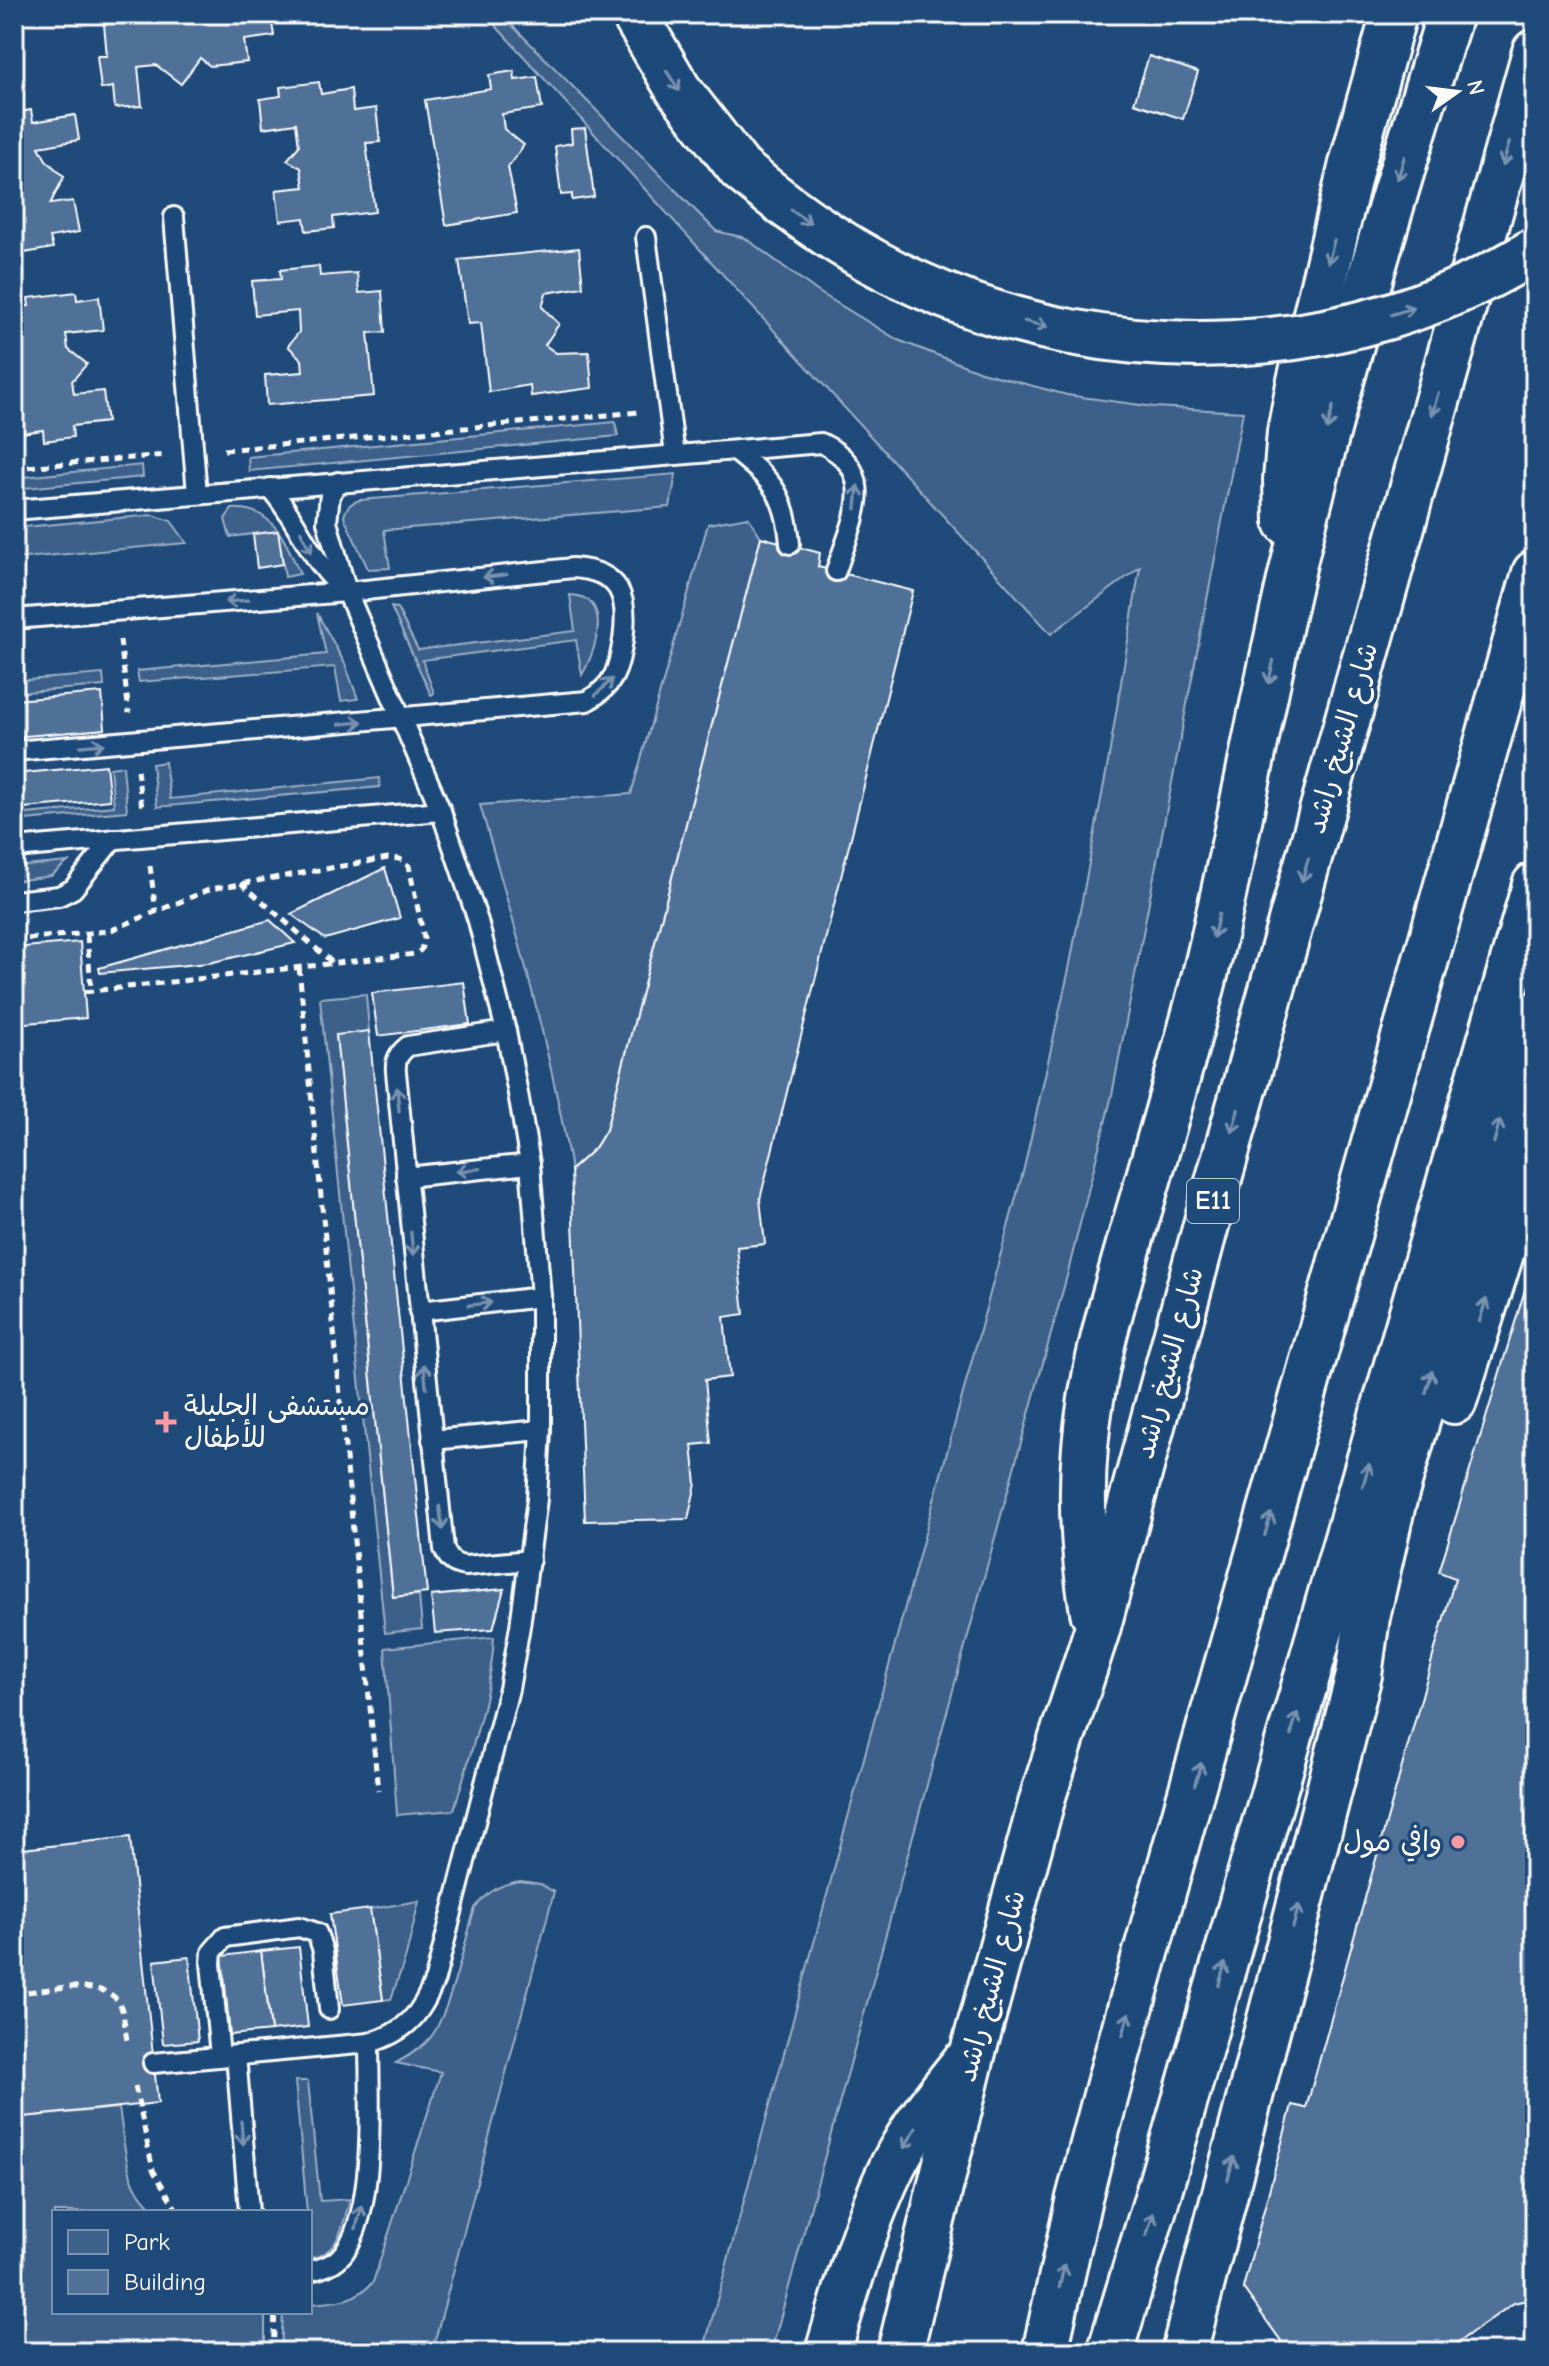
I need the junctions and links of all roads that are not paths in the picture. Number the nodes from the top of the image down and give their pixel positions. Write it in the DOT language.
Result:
graph roads {
  1 [pos="634,14"];
  2 [pos="1394,14"];
  3 [pos="1450,14"];
  4 [pos="1535,52"];
  5 [pos="174,217"];
  6 [pos="646,237"];
  7 [pos="1535,250"];
  8 [pos="735,451"];
  9 [pos="675,455"];
  10 [pos="338,482"];
  11 [pos="270,488"];
  12 [pos="197,494"];
  13 [pos="14,510"];
  14 [pos="790,544"];
  15 [pos="1293,568"];
  16 [pos="836,571"];
  17 [pos="1535,573"];
  18 [pos="347,592"];
  19 [pos="14,619"];
  20 [pos="402,719"];
  21 [pos="14,751"];
  22 [pos="441,811"];
  23 [pos="113,839"];
  24 [pos="14,848"];
  25 [pos="1535,885"];
  26 [pos="14,901"];
  27 [pos="1535,975"];
  28 [pos="506,1031"];
  29 [pos="1535,1134"];
  30 [pos="530,1164"];
  31 [pos="406,1177"];
  32 [pos="541,1297"];
  33 [pos="419,1311"];
  34 [pos="541,1430"];
  35 [pos="432,1440"];
  36 [pos="530,1560"];
  37 [pos="1097,1630"];
  38 [pos="1359,1675"];
  39 [pos="329,2009"];
  40 [pos="369,2043"];
  41 [pos="973,2052"];
  42 [pos="228,2056"];
  43 [pos="153,2063"];
  44 [pos="249,2210"];
  45 [pos="312,2271"];
  46 [pos="828,2352"];
  47 [pos="900,2352"];
  48 [pos="1045,2352"];
  49 [pos="1110,2352"];
  50 [pos="1184,2352"];
  1 -- 7 [label="highway, one-way, bridge"];
  2 -- 15 [label="highway, one-way"];
  3 -- 15 [label="highway, one-way"];
  4 -- 37 [label="highway, شارع الشيخ راشد / E11, one-way"];
  5 -- 12 [label="lane"];
  6 -- 9 [label="lane"];
  8 -- 9 [label="lane"];
  8 -- 14 [label="lane"];
  16 -- 8 [label="lane, one-way"];
  9 -- 10 [label="lane"];
  10 -- 11 [label="lane"];
  10 -- 18 [label="lane"];
  11 -- 12 [label="lane"];
  11 -- 18 [label="lane, one-way"];
  12 -- 13 [label="lane"];
  15 -- 37 [label="highway, one-way"];
  48 -- 17 [label="highway, one-way"];
  18 -- 19 [label="lane, one-way"];
  18 -- 20 [label="lane"];
  20 -- 18 [label="lane, one-way"];
  21 -- 20 [label="lane, one-way"];
  20 -- 22 [label="lane"];
  22 -- 23 [label="lane"];
  22 -- 28 [label="lane"];
  23 -- 24 [label="lane"];
  23 -- 26 [label="lane"];
  49 -- 25 [label="highway, one-way"];
  38 -- 27 [label="highway, one-way"];
  28 -- 30 [label="lane"];
  31 -- 28 [label="lane, one-way"];
  38 -- 29 [label="highway, one-way"];
  30 -- 31 [label="lane, one-way"];
  30 -- 32 [label="lane"];
  31 -- 33 [label="lane, one-way"];
  33 -- 32 [label="lane, one-way"];
  32 -- 34 [label="lane"];
  35 -- 33 [label="lane, one-way"];
  34 -- 35 [label="lane"];
  34 -- 36 [label="lane"];
  35 -- 36 [label="lane, one-way"];
  36 -- 40 [label="lane"];
  37 -- 41 [label="highway, شارع الشيخ راشد / E11"];
  50 -- 38 [label="highway, one-way"];
  39 -- 42 [label="lane"];
  40 -- 42 [label="lane"];
  45 -- 40 [label="lane, one-way"];
  41 -- 46 [label="highway, one-way"];
  41 -- 47 [label="highway, شارع الشيخ راشد / E11"];
  42 -- 43 [label="lane"];
  42 -- 44 [label="lane, one-way"];
}
